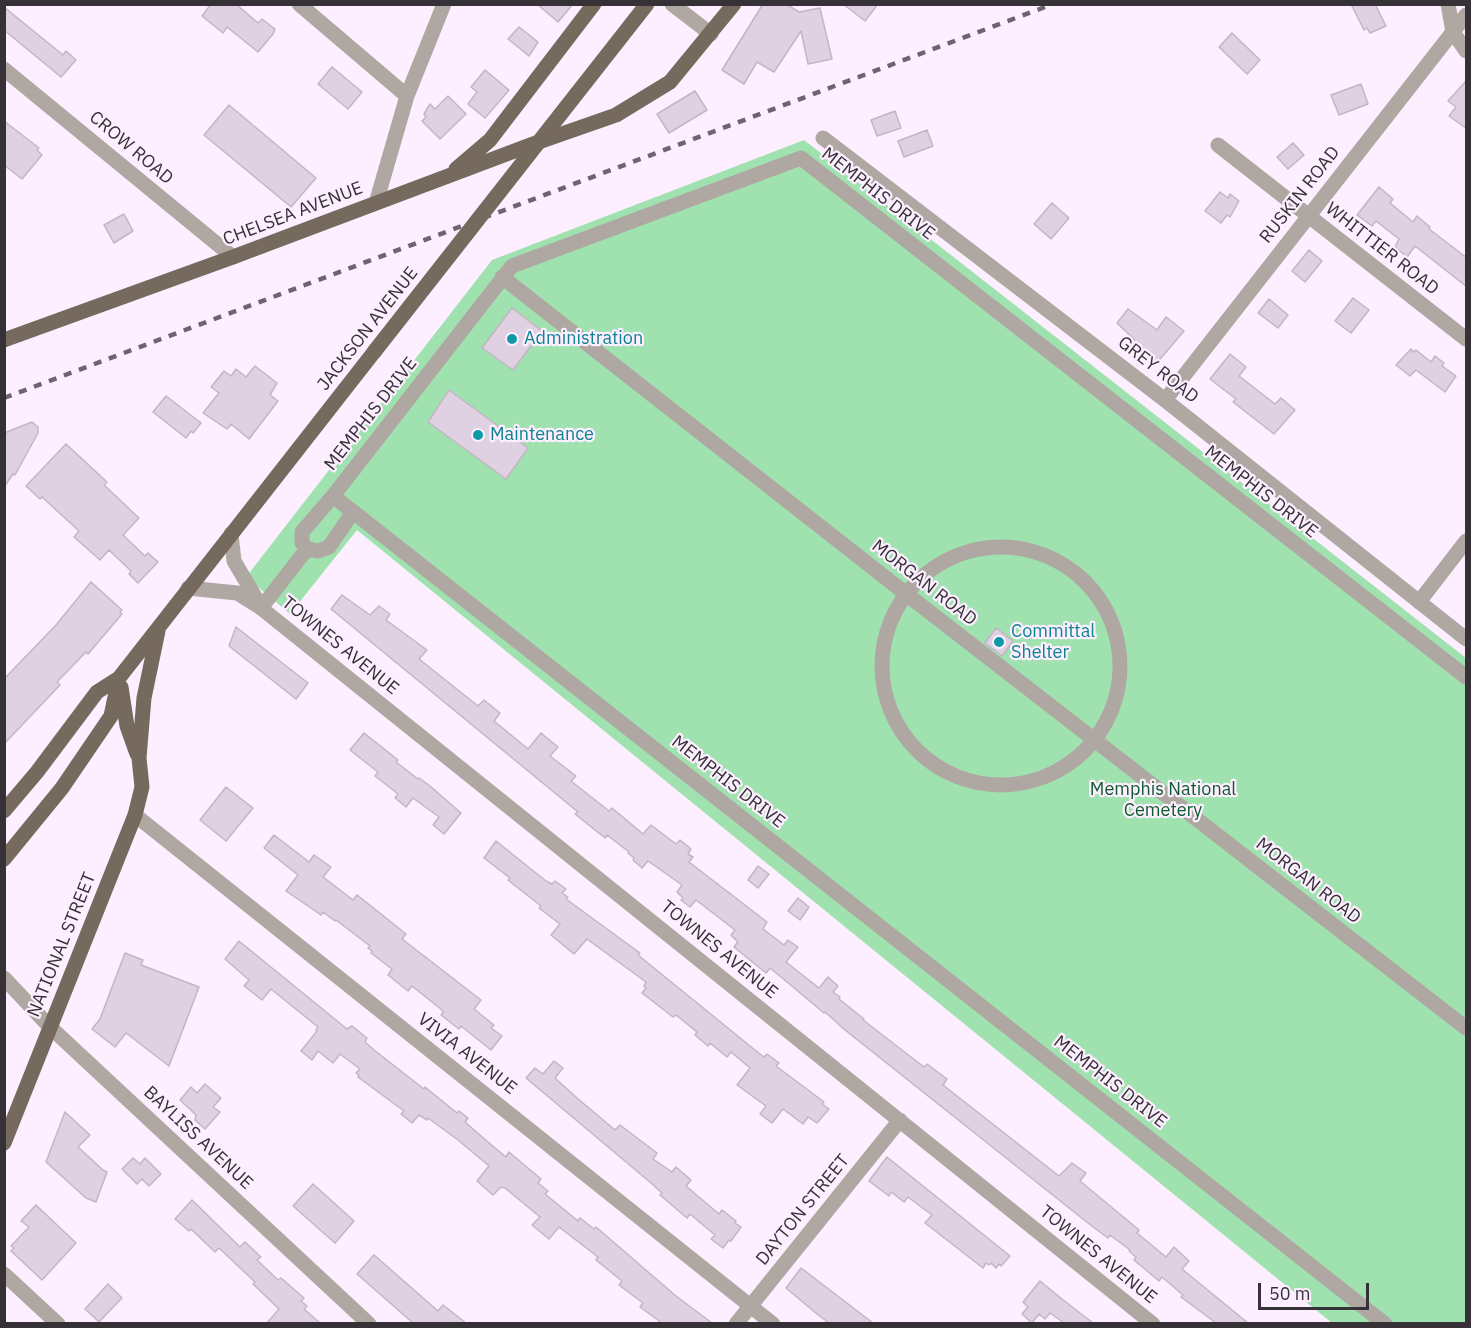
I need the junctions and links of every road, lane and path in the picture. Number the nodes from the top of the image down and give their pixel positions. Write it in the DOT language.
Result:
graph roads {
  1 [pos="299,4"];
  2 [pos="444,4"];
  3 [pos="594,4"];
  4 [pos="647,4"];
  5 [pos="672,4"];
  6 [pos="734,4"];
  7 [pos="1448,4"];
  8 [pos="1467,15"];
  9 [pos="1453,32"];
  10 [pos="711,34"];
  11 [pos="1467,51"];
  12 [pos="4,69"];
  13 [pos="407,96"];
  14 [pos="823,138"];
  15 [pos="1218,145"];
  16 [pos="447,177"];
  17 [pos="376,204"];
  18 [pos="1308,217"];
  19 [pos="233,257"];
  20 [pos="502,277"];
  21 [pos="1467,339"];
  22 [pos="4,340"];
  23 [pos="1165,400"];
  24 [pos="333,496"];
  25 [pos="353,512"];
  26 [pos="231,534"];
  27 [pos="1467,541"];
  28 [pos="307,549"];
  29 [pos="188,588"];
  30 [pos="905,593"];
  31 [pos="1419,602"];
  32 [pos="261,608"];
  33 [pos="159,626"];
  34 [pos="1467,639"];
  35 [pos="1467,677"];
  36 [pos="119,678"];
  37 [pos="1095,741"];
  38 [pos="139,758"];
  39 [pos="4,811"];
  40 [pos="135,815"];
  41 [pos="4,859"];
  42 [pos="4,978"];
  43 [pos="50,1027"];
  44 [pos="1467,1028"];
  45 [pos="900,1120"];
  46 [pos="4,1143"];
  47 [pos="4,1274"];
  48 [pos="752,1305"];
  49 [pos="58,1323"];
  50 [pos="369,1323"];
  51 [pos="736,1323"];
  52 [pos="773,1323"];
  53 [pos="1153,1323"];
  54 [pos="1385,1323"];
  1 -- 13 [label="street"];
  2 -- 13 [label="street"];
  3 -- 16 [label="main road"];
  4 -- 26 [label="main road, JACKSON AVENUE, bridge"];
  5 -- 10 [label="street"];
  6 -- 10 [label="main road, CHELSEA AVENUE"];
  7 -- 9 [label="street"];
  8 -- 9 [label="street, RUSKIN ROAD"];
  9 -- 11 [label="street"];
  9 -- 18 [label="street, RUSKIN ROAD"];
  10 -- 16 [label="main road, CHELSEA AVENUE"];
  12 -- 19 [label="street, CROW ROAD"];
  13 -- 17 [label="street"];
  14 -- 23 [label="street, GREY ROAD"];
  15 -- 18 [label="street, WHITTIER ROAD"];
  16 -- 17 [label="main road, CHELSEA AVENUE"];
  17 -- 19 [label="main road, CHELSEA AVENUE"];
  18 -- 21 [label="street, WHITTIER ROAD"];
  18 -- 23 [label="street, RUSKIN ROAD"];
  19 -- 22 [label="main road, CHELSEA AVENUE"];
  20 -- 24 [label="street, MEMPHIS DRIVE"];
  20 -- 30 [label="street, MORGAN ROAD"];
  20 -- 35 [label="street, MEMPHIS DRIVE"];
  23 -- 31 [label="street, GREY ROAD"];
  24 -- 25 [label="street, MEMPHIS DRIVE"];
  24 -- 28 [label="street"];
  25 -- 28 [label="street"];
  25 -- 54 [label="street, MEMPHIS DRIVE"];
  26 -- 29 [label="main road, JACKSON AVENUE"];
  26 -- 32 [label="street, TOWNES AVENUE"];
  27 -- 31 [label="street"];
  28 -- 32 [label="street"];
  29 -- 32 [label="street, TOWNES AVENUE"];
  29 -- 33 [label="main road, JACKSON AVENUE"];
  30 -- 37 [label="street, MORGAN ROAD"];
  30 -- 37 [label="street"];
  30 -- 37 [label="street"];
  31 -- 34 [label="street, GREY ROAD"];
  32 -- 45 [label="street, TOWNES AVENUE"];
  33 -- 36 [label="main road, JACKSON AVENUE"];
  33 -- 38 [label="main road, NATIONAL STREET"];
  36 -- 38 [label="main road, NATIONAL STREET"];
  36 -- 39 [label="main road, JACKSON AVENUE"];
  36 -- 41 [label="main road, JACKSON AVENUE"];
  37 -- 44 [label="street, MORGAN ROAD"];
  38 -- 40 [label="main road, NATIONAL STREET"];
  40 -- 43 [label="main road, NATIONAL STREET"];
  40 -- 48 [label="street, VIVIA AVENUE"];
  42 -- 43 [label="street, BAYLISS AVENUE"];
  43 -- 46 [label="main road, NATIONAL STREET"];
  43 -- 50 [label="street, BAYLISS AVENUE"];
  45 -- 48 [label="street, DAYTON STREET"];
  45 -- 53 [label="street, TOWNES AVENUE"];
  47 -- 49 [label="street"];
  48 -- 51 [label="street, DAYTON STREET"];
  48 -- 52 [label="street, VIVIA AVENUE"];
}
